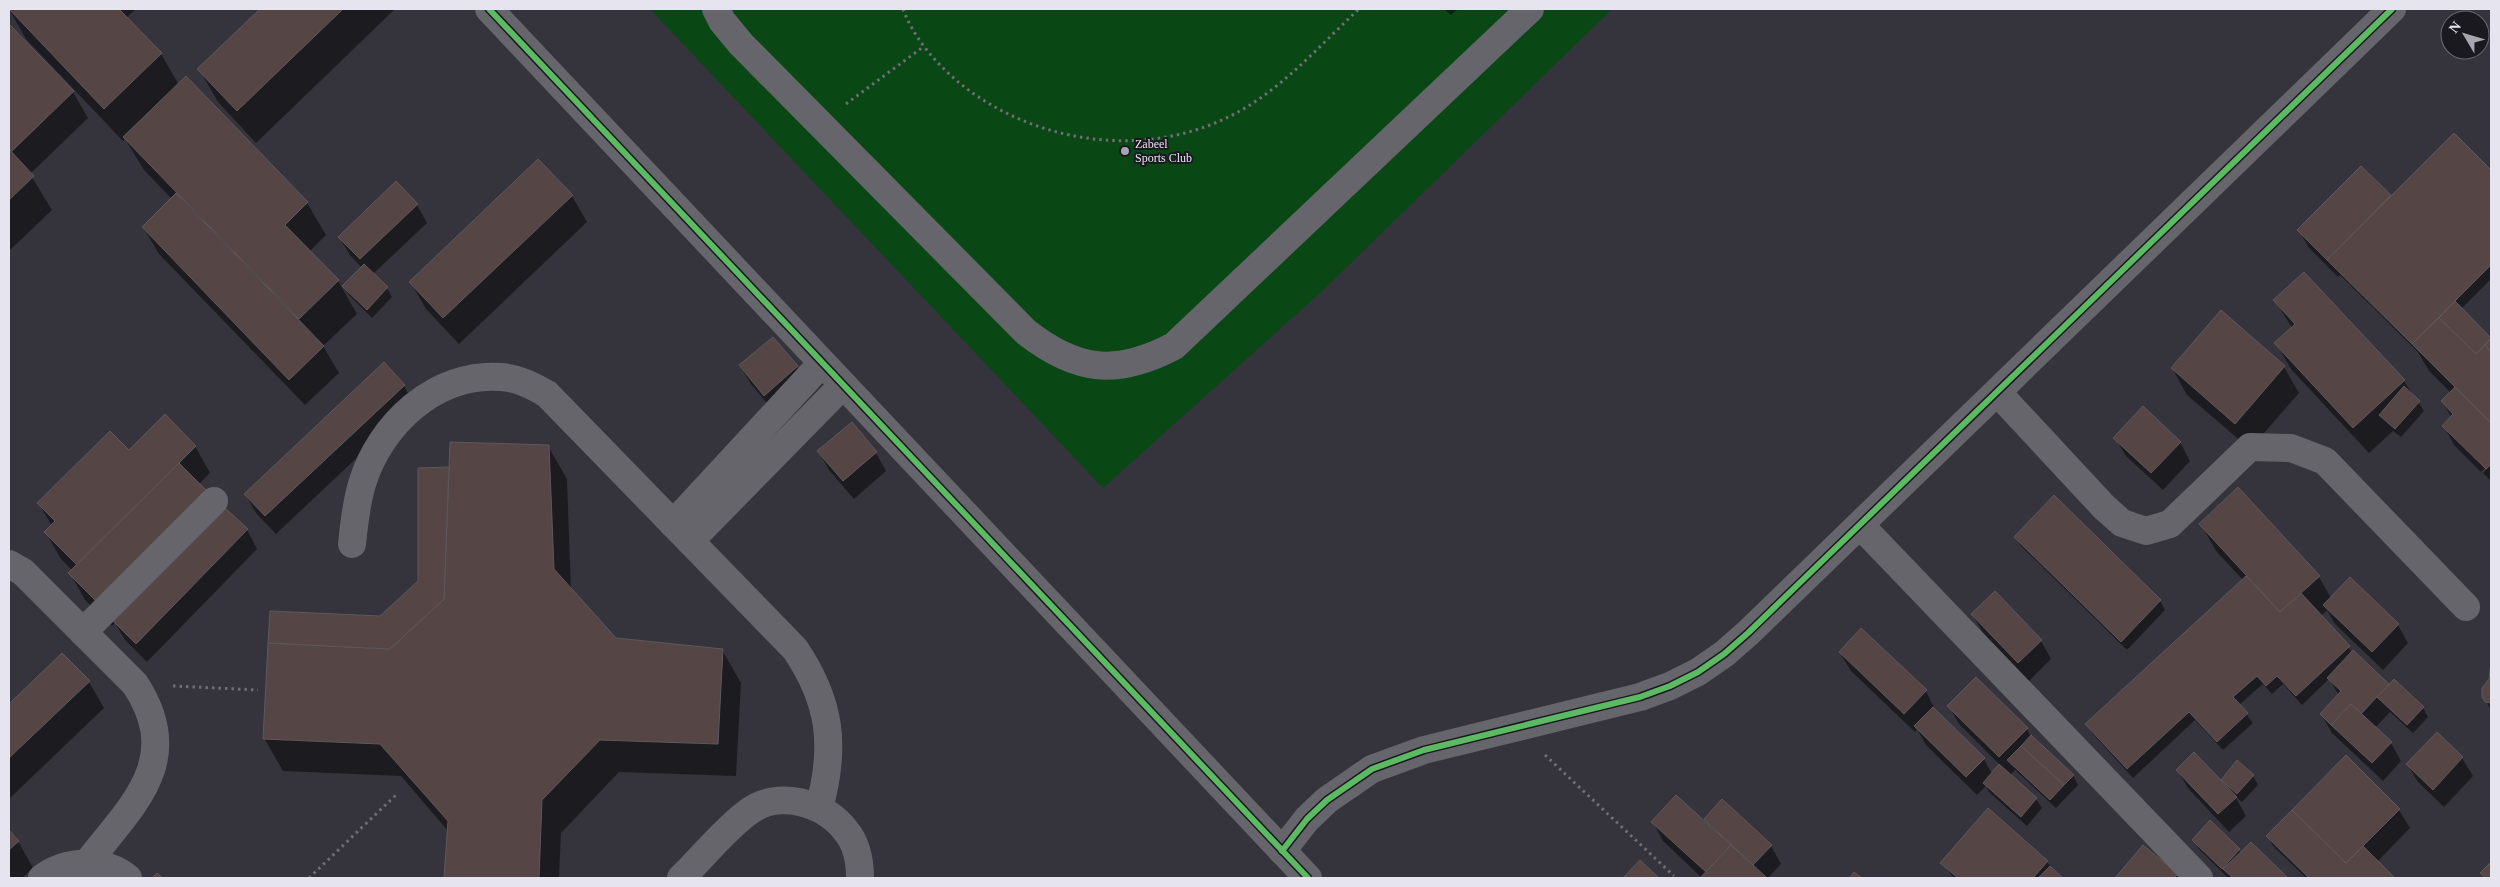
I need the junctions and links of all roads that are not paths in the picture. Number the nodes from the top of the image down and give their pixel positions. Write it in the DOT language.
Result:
graph roads {
  1 [pos="489,9"];
  2 [pos="716,9"];
  3 [pos="1530,9"];
  4 [pos="2392,9"];
  5 [pos="822,363"];
  6 [pos="843,385"];
  7 [pos="1998,393"];
  8 [pos="214,501"];
  9 [pos="1861,526"];
  10 [pos="681,532"];
  11 [pos="352,544"];
  12 [pos="9,564"];
  13 [pos="2466,607"];
  14 [pos="83,632"];
  15 [pos="819,808"];
  16 [pos="1282,851"];
  17 [pos="87,863"];
  18 [pos="42,878"];
  19 [pos="128,878"];
  20 [pos="681,878"];
  21 [pos="860,878"];
  22 [pos="1308,878"];
  23 [pos="2199,878"];
  1 -- 5 [label="street"];
  2 -- 3 [label="street"];
  4 -- 7 [label="street"];
  5 -- 6 [label="street"];
  5 -- 10 [label="street"];
  6 -- 10 [label="street"];
  6 -- 16 [label="street"];
  7 -- 9 [label="street"];
  7 -- 13 [label="street"];
  8 -- 14 [label="street"];
  9 -- 16 [label="street"];
  9 -- 23 [label="street"];
  10 -- 11 [label="street"];
  10 -- 15 [label="street"];
  12 -- 14 [label="street"];
  14 -- 17 [label="street"];
  15 -- 20 [label="street"];
  15 -- 21 [label="street"];
  16 -- 22 [label="street"];
  17 -- 18 [label="street"];
  17 -- 19 [label="street"];
}
